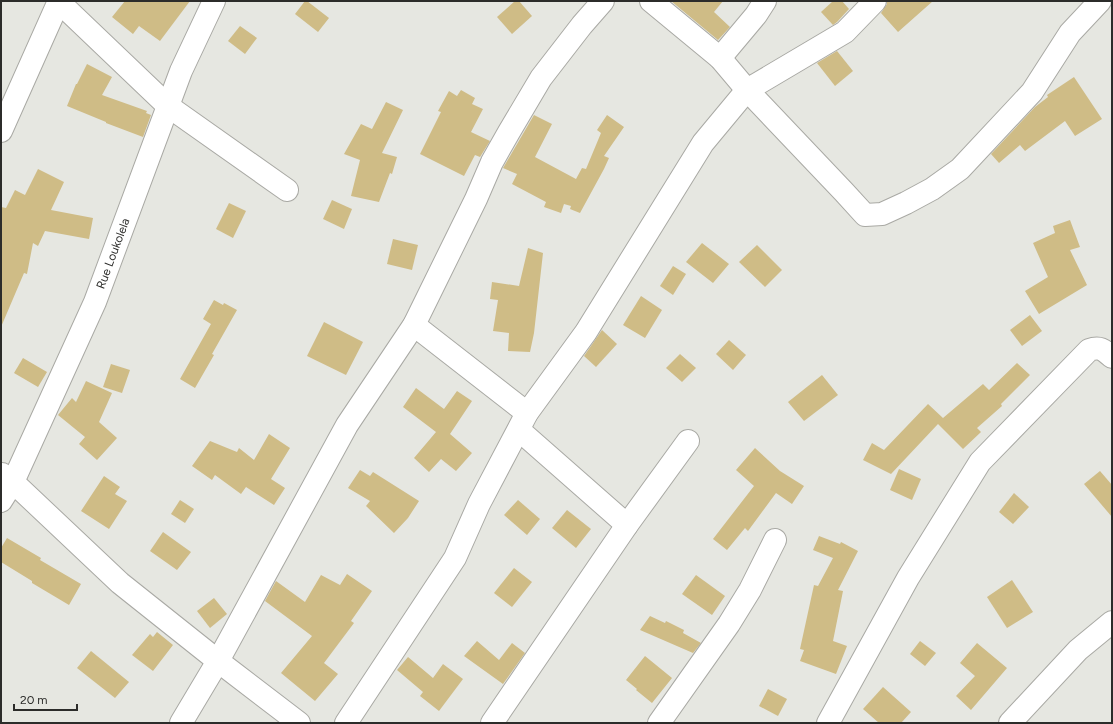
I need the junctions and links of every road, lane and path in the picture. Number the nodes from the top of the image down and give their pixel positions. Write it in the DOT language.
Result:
graph roads {
  1 [pos="59,1"];
  2 [pos="214,1"];
  3 [pos="603,1"];
  4 [pos="650,1"];
  5 [pos="765,1"];
  6 [pos="875,1"];
  7 [pos="1100,1"];
  8 [pos="720,58"];
  9 [pos="747,90"];
  10 [pos="168,106"];
  11 [pos="1,131"];
  12 [pos="287,190"];
  13 [pos="414,324"];
  14 [pos="1112,357"];
  15 [pos="523,422"];
  16 [pos="688,441"];
  17 [pos="7,478"];
  18 [pos="1,502"];
  19 [pos="627,526"];
  20 [pos="775,540"];
  21 [pos="1112,622"];
  22 [pos="218,660"];
  23 [pos="181,723"];
  24 [pos="299,723"];
  25 [pos="346,723"];
  26 [pos="492,723"];
  27 [pos="660,723"];
  28 [pos="828,723"];
  29 [pos="1010,723"];
  1 -- 10 [label="street"];
  1 -- 11 [label="street"];
  2 -- 10 [label="street, Rue Loukolela"];
  3 -- 13 [label="street"];
  4 -- 8 [label="street"];
  5 -- 8 [label="street"];
  6 -- 9 [label="street"];
  7 -- 9 [label="street"];
  8 -- 9 [label="street"];
  9 -- 15 [label="street"];
  10 -- 12 [label="street"];
  10 -- 17 [label="street, Rue Loukolela"];
  13 -- 15 [label="street"];
  13 -- 22 [label="street"];
  14 -- 28 [label="street"];
  15 -- 19 [label="street"];
  15 -- 25 [label="street"];
  16 -- 19 [label="street"];
  17 -- 18 [label="street, Rue Loukolela"];
  17 -- 22 [label="street"];
  19 -- 26 [label="street"];
  20 -- 27 [label="street"];
  21 -- 29 [label="street"];
  22 -- 23 [label="street"];
  22 -- 24 [label="street"];
}
